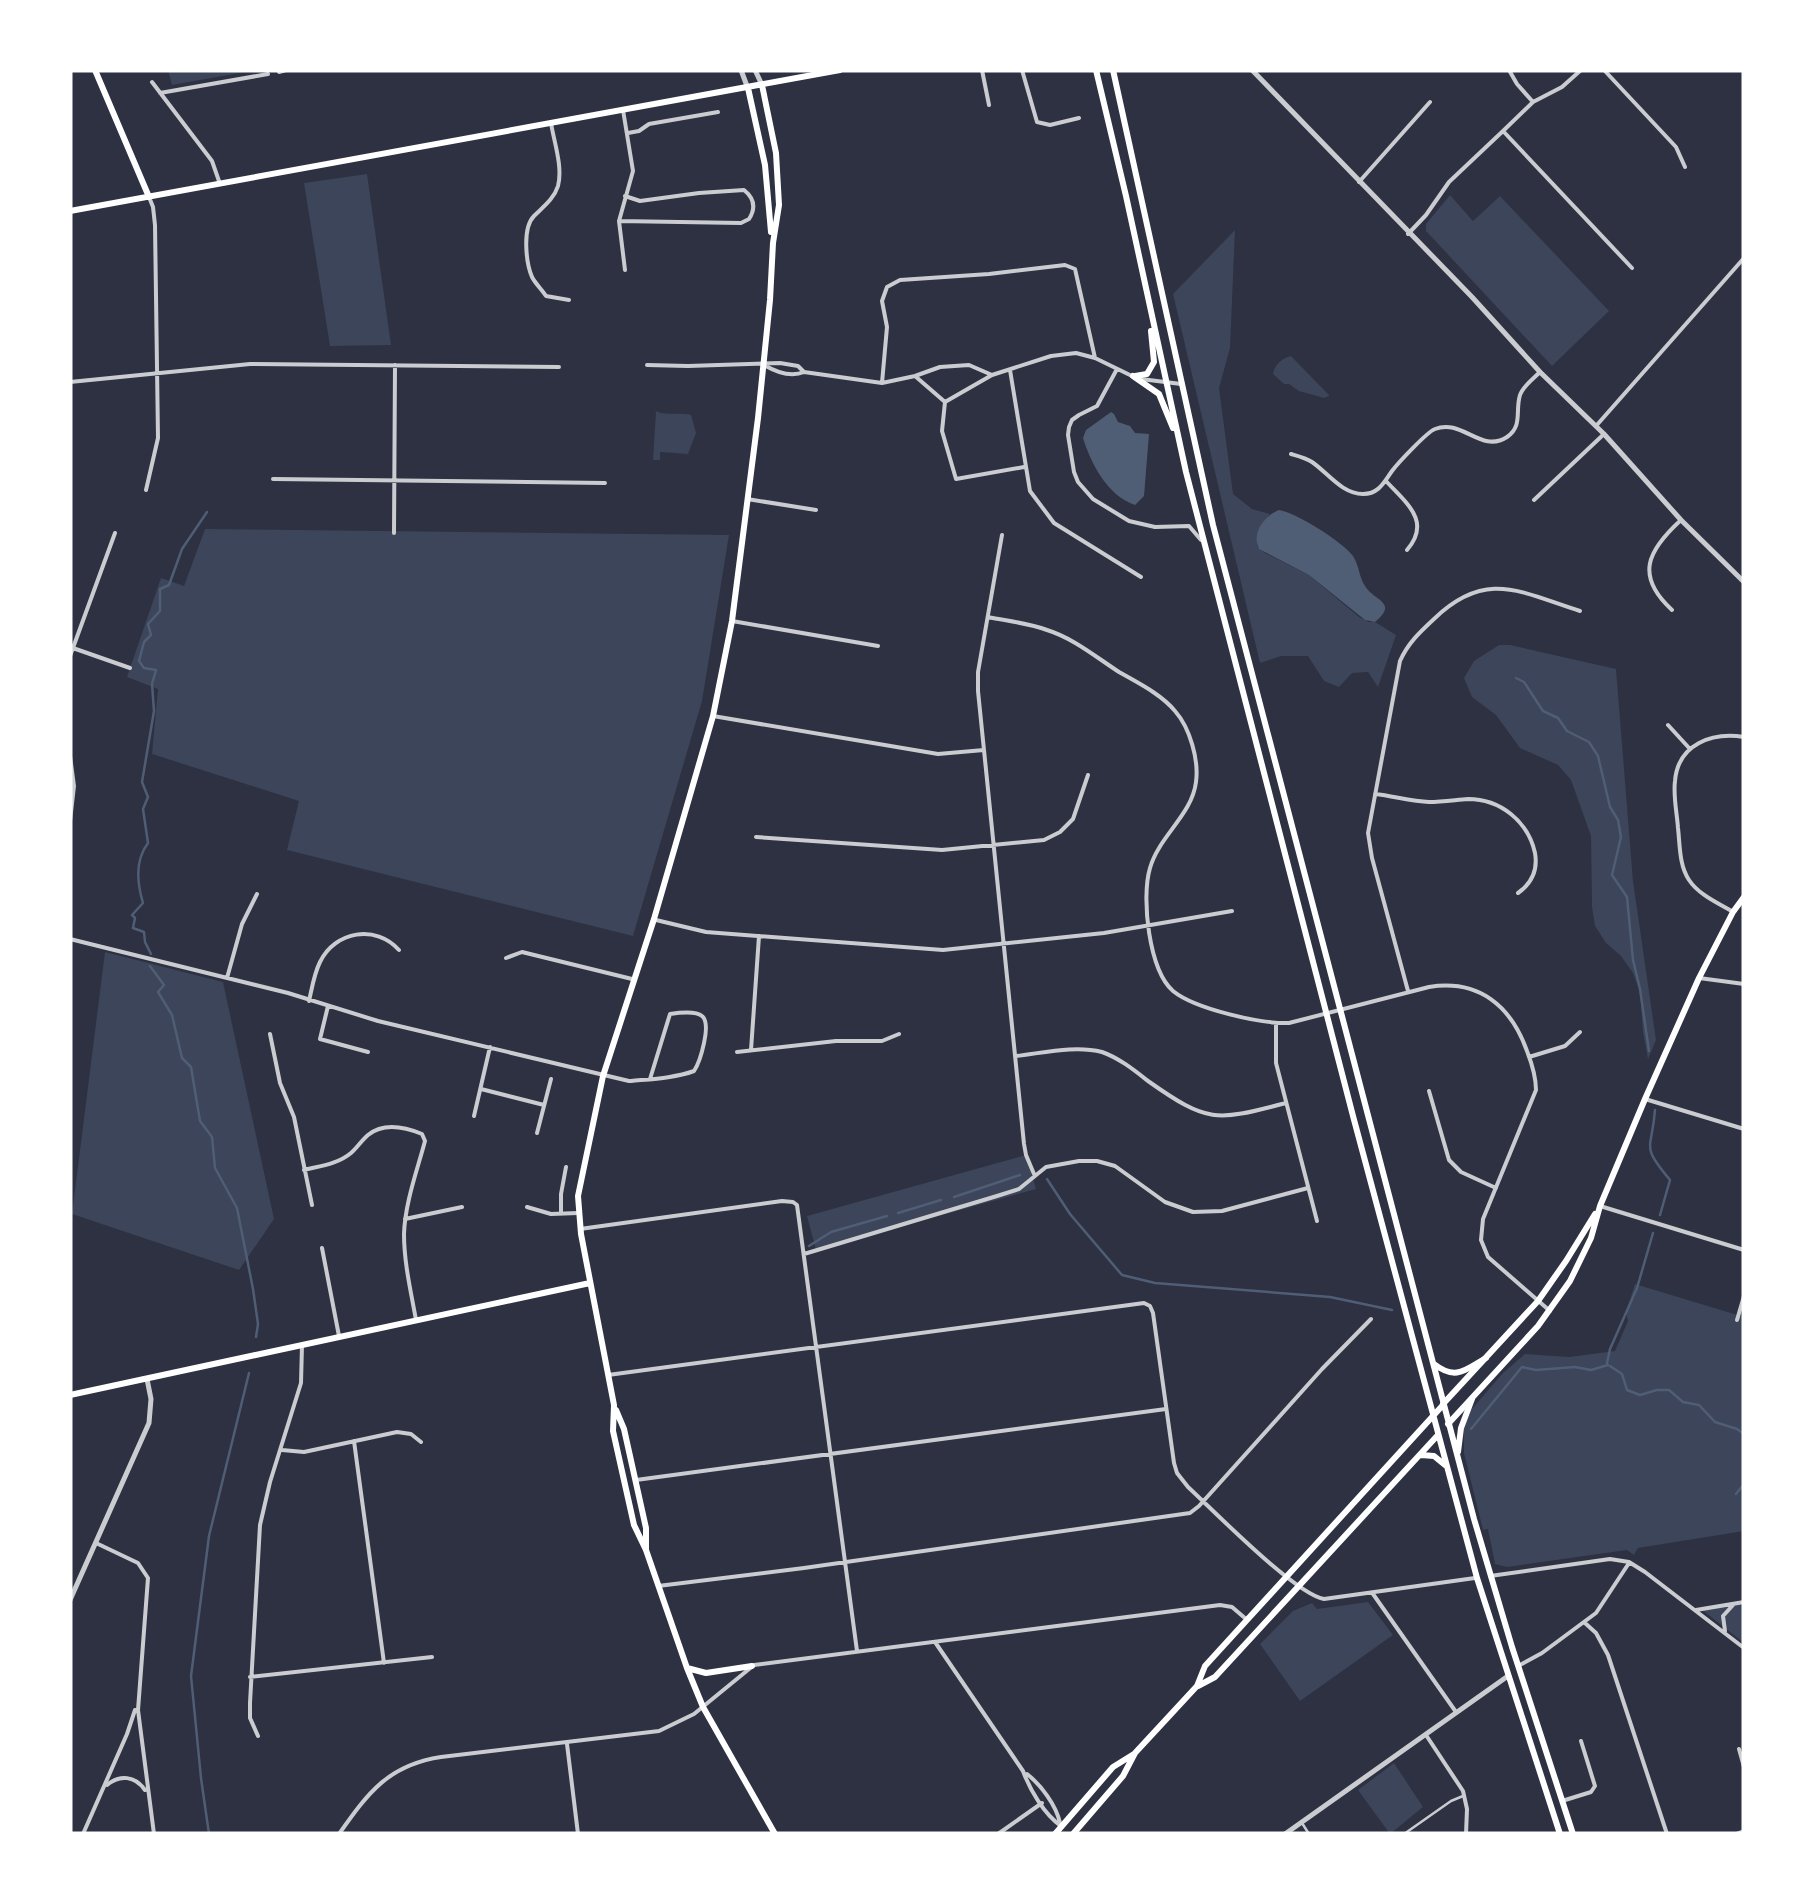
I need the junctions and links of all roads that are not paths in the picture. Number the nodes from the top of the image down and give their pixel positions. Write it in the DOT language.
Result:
graph roads {
  1 [pos="95,70"];
  2 [pos="286,70"];
  3 [pos="741,70"];
  4 [pos="756,70"];
  5 [pos="835,70"];
  6 [pos="982,70"];
  7 [pos="1022,70"];
  8 [pos="1096,70"];
  9 [pos="1114,70"];
  10 [pos="1252,70"];
  11 [pos="1509,70"];
  12 [pos="1581,70"];
  13 [pos="1604,70"];
  14 [pos="278,72"];
  15 [pos="268,74"];
  16 [pos="152,82"];
  17 [pos="762,85"];
  18 [pos="748,88"];
  19 [pos="160,93"];
  20 [pos="1430,102"];
  21 [pos="1534,102"];
  22 [pos="989,105"];
  23 [pos="623,110"];
  24 [pos="718,112"];
  25 [pos="1079,118"];
  26 [pos="551,123"];
  27 [pos="1502,131"];
  28 [pos="628,133"];
  29 [pos="1685,167"];
  30 [pos="1360,182"];
  31 [pos="220,184"];
  32 [pos="625,196"];
  33 [pos="148,197"];
  34 [pos="769,205"];
  35 [pos="754,206"];
  36 [pos="70,211"];
  37 [pos="619,221"];
  38 [pos="1408,234"];
  39 [pos="772,243"];
  40 [pos="1744,258"];
  41 [pos="1632,268"];
  42 [pos="625,270"];
  43 [pos="568,300"];
  44 [pos="1149,305"];
  45 [pos="1095,358"];
  46 [pos="764,364"];
  47 [pos="395,365"];
  48 [pos="647,365"];
  49 [pos="559,367"];
  50 [pos="1117,369"];
  51 [pos="1010,370"];
  52 [pos="157,372"];
  53 [pos="804,372"];
  54 [pos="1540,372"];
  55 [pos="992,375"];
  56 [pos="915,376"];
  57 [pos="1133,376"];
  58 [pos="70,382"];
  59 [pos="882,383"];
  60 [pos="1167,383"];
  61 [pos="1182,384"];
  62 [pos="945,402"];
  63 [pos="1596,426"];
  64 [pos="1604,434"];
  65 [pos="1291,454"];
  66 [pos="1182,456"];
  67 [pos="1024,468"];
  68 [pos="273,479"];
  69 [pos="394,480"];
  70 [pos="1386,481"];
  71 [pos="605,483"];
  72 [pos="146,490"];
  73 [pos="747,499"];
  74 [pos="1534,500"];
  75 [pos="816,510"];
  76 [pos="1681,520"];
  77 [pos="115,532"];
  78 [pos="394,533"];
  79 [pos="1002,534"];
  80 [pos="1206,549"];
  81 [pos="1407,550"];
  82 [pos="1141,577"];
  83 [pos="1744,582"];
  84 [pos="1672,610"];
  85 [pos="1580,611"];
  86 [pos="988,618"];
  87 [pos="732,620"];
  88 [pos="878,646"];
  89 [pos="71,647"];
  90 [pos="70,656"];
  91 [pos="130,668"];
  92 [pos="713,716"];
  93 [pos="1668,725"];
  94 [pos="1744,736"];
  95 [pos="1690,749"];
  96 [pos="984,750"];
  97 [pos="70,756"];
  98 [pos="1088,775"];
  99 [pos="1375,794"];
  100 [pos="70,822"];
  101 [pos="756,836"];
  102 [pos="994,846"];
  103 [pos="1518,893"];
  104 [pos="257,894"];
  105 [pos="1744,898"];
  106 [pos="1232,911"];
  107 [pos="1733,912"];
  108 [pos="654,919"];
  109 [pos="1149,925"];
  110 [pos="759,936"];
  111 [pos="70,939"];
  112 [pos="1004,943"];
  113 [pos="399,950"];
  114 [pos="506,958"];
  115 [pos="227,978"];
  116 [pos="1699,978"];
  117 [pos="634,980"];
  118 [pos="1744,984"];
  119 [pos="1408,991"];
  120 [pos="309,1000"];
  121 [pos="328,1006"];
  122 [pos="1340,1009"];
  123 [pos="1326,1013"];
  124 [pos="1276,1023"];
  125 [pos="1580,1032"];
  126 [pos="270,1034"];
  127 [pos="899,1034"];
  128 [pos="490,1048"];
  129 [pos="751,1050"];
  130 [pos="368,1052"];
  131 [pos="737,1052"];
  132 [pos="1016,1056"];
  133 [pos="1529,1057"];
  134 [pos="603,1076"];
  135 [pos="551,1079"];
  136 [pos="650,1079"];
  137 [pos="481,1089"];
  138 [pos="1430,1091"];
  139 [pos="1645,1098"];
  140 [pos="1286,1103"];
  141 [pos="544,1105"];
  142 [pos="474,1116"];
  143 [pos="1744,1128"];
  144 [pos="537,1133"];
  145 [pos="566,1167"];
  146 [pos="304,1170"];
  147 [pos="1034,1174"];
  148 [pos="1308,1188"];
  149 [pos="1496,1188"];
  150 [pos="312,1205"];
  151 [pos="1600,1206"];
  152 [pos="462,1207"];
  153 [pos="527,1207"];
  154 [pos="578,1213"];
  155 [pos="561,1214"];
  156 [pos="405,1219"];
  157 [pos="1317,1222"];
  158 [pos="580,1229"];
  159 [pos="322,1248"];
  160 [pos="1744,1250"];
  161 [pos="804,1254"];
  162 [pos="590,1283"];
  163 [pos="1744,1296"];
  164 [pos="1538,1301"];
  165 [pos="1550,1311"];
  166 [pos="1371,1319"];
  167 [pos="416,1320"];
  168 [pos="1737,1320"];
  169 [pos="340,1336"];
  170 [pos="302,1344"];
  171 [pos="816,1346"];
  172 [pos="1486,1358"];
  173 [pos="1433,1363"];
  174 [pos="608,1375"];
  175 [pos="147,1379"];
  176 [pos="70,1395"];
  177 [pos="1472,1398"];
  178 [pos="614,1404"];
  179 [pos="1444,1404"];
  180 [pos="1166,1408"];
  181 [pos="1433,1415"];
  182 [pos="1448,1424"];
  183 [pos="1438,1435"];
  184 [pos="354,1441"];
  185 [pos="421,1442"];
  186 [pos="280,1450"];
  187 [pos="831,1454"];
  188 [pos="1420,1455"];
  189 [pos="1458,1458"];
  190 [pos="1446,1466"];
  191 [pos="634,1480"];
  192 [pos="1204,1501"];
  193 [pos="96,1543"];
  194 [pos="1469,1548"];
  195 [pos="646,1550"];
  196 [pos="846,1562"];
  197 [pos="1629,1562"];
  198 [pos="1490,1576"];
  199 [pos="1286,1577"];
  200 [pos="1478,1578"];
  201 [pos="658,1586"];
  202 [pos="1298,1586"];
  203 [pos="1372,1592"];
  204 [pos="1496,1594"];
  205 [pos="70,1600"];
  206 [pos="1744,1602"];
  207 [pos="1735,1604"];
  208 [pos="1696,1610"];
  209 [pos="1248,1621"];
  210 [pos="1584,1622"];
  211 [pos="1728,1635"];
  212 [pos="935,1642"];
  213 [pos="1744,1648"];
  214 [pos="857,1652"];
  215 [pos="432,1657"];
  216 [pos="384,1663"];
  217 [pos="752,1666"];
  218 [pos="1518,1666"];
  219 [pos="688,1668"];
  220 [pos="1508,1676"];
  221 [pos="250,1678"];
  222 [pos="1197,1686"];
  223 [pos="138,1696"];
  224 [pos="704,1706"];
  225 [pos="1456,1712"];
  226 [pos="1425,1734"];
  227 [pos="258,1736"];
  228 [pos="1581,1741"];
  229 [pos="567,1742"];
  230 [pos="1739,1749"];
  231 [pos="1135,1754"];
  232 [pos="1744,1767"];
  233 [pos="1023,1770"];
  234 [pos="102,1790"];
  235 [pos="148,1794"];
  236 [pos="1465,1796"];
  237 [pos="1562,1801"];
  238 [pos="1042,1803"];
  239 [pos="1301,1822"];
  240 [pos="1061,1826"];
  241 [pos="1744,1831"];
  242 [pos="82,1834"];
  243 [pos="154,1834"];
  244 [pos="338,1834"];
  245 [pos="578,1834"];
  246 [pos="775,1834"];
  247 [pos="998,1834"];
  248 [pos="1055,1834"];
  249 [pos="1070,1834"];
  250 [pos="1285,1834"];
  251 [pos="1310,1834"];
  252 [pos="1404,1834"];
  253 [pos="1466,1834"];
  254 [pos="1560,1834"];
  255 [pos="1573,1834"];
  256 [pos="1667,1834"];
  257 [pos="1736,1834"];
  1 -- 33 [label="main road"];
  2 -- 14 [label="street"];
  3 -- 18 [label="street"];
  4 -- 17 [label="street"];
  5 -- 17 [label="main road"];
  6 -- 22 [label="street"];
  7 -- 25 [label="street"];
  8 -- 44 [label="main road"];
  9 -- 61 [label="main road"];
  10 -- 30 [label="street"];
  11 -- 21 [label="street"];
  12 -- 21 [label="street"];
  13 -- 29 [label="street"];
  15 -- 19 [label="street"];
  16 -- 19 [label="street"];
  17 -- 18 [label="main road"];
  17 -- 39 [label="main road"];
  18 -- 23 [label="main road"];
  18 -- 34 [label="main road"];
  19 -- 31 [label="street"];
  20 -- 30 [label="street"];
  21 -- 27 [label="street"];
  23 -- 26 [label="main road"];
  23 -- 28 [label="street"];
  24 -- 28 [label="street"];
  26 -- 31 [label="main road"];
  26 -- 43 [label="street"];
  27 -- 38 [label="street"];
  27 -- 41 [label="street"];
  28 -- 32 [label="street"];
  30 -- 38 [label="street"];
  31 -- 33 [label="main road"];
  32 -- 35 [label="street"];
  32 -- 37 [label="street"];
  33 -- 36 [label="main road"];
  33 -- 52 [label="street"];
  34 -- 35 [label="street"];
  34 -- 39 [label="main road"];
  35 -- 37 [label="street"];
  37 -- 42 [label="street"];
  38 -- 54 [label="street"];
  39 -- 46 [label="main road"];
  40 -- 63 [label="street"];
  44 -- 57 [label="main road"];
  44 -- 60 [label="main road"];
  45 -- 50 [label="street"];
  45 -- 51 [label="street"];
  45 -- 59 [label="street"];
  46 -- 48 [label="street"];
  46 -- 53 [label="street"];
  46 -- 53 [label="street"];
  46 -- 73 [label="main road"];
  47 -- 49 [label="street"];
  47 -- 52 [label="street"];
  47 -- 69 [label="street"];
  50 -- 57 [label="street"];
  50 -- 80 [label="street"];
  51 -- 55 [label="street"];
  51 -- 67 [label="street"];
  52 -- 58 [label="street"];
  52 -- 72 [label="street"];
  53 -- 59 [label="street"];
  54 -- 63 [label="street"];
  54 -- 70 [label="street"];
  55 -- 56 [label="street"];
  55 -- 62 [label="street"];
  56 -- 59 [label="street"];
  56 -- 62 [label="street"];
  57 -- 60 [label="street"];
  57 -- 66 [label="main road"];
  60 -- 61 [label="street"];
  60 -- 66 [label="main road"];
  61 -- 122 [label="main road"];
  62 -- 67 [label="street"];
  63 -- 64 [label="street"];
  64 -- 74 [label="street"];
  64 -- 76 [label="street"];
  65 -- 70 [label="street"];
  66 -- 80 [label="main road"];
  67 -- 82 [label="street"];
  68 -- 69 [label="street"];
  69 -- 71 [label="street"];
  69 -- 78 [label="street"];
  70 -- 81 [label="street"];
  73 -- 75 [label="street"];
  73 -- 87 [label="main road"];
  76 -- 83 [label="street"];
  76 -- 84 [label="street"];
  77 -- 89 [label="street"];
  79 -- 86 [label="street"];
  80 -- 123 [label="main road"];
  85 -- 99 [label="street"];
  86 -- 96 [label="street"];
  86 -- 109 [label="street"];
  87 -- 88 [label="street"];
  87 -- 92 [label="main road"];
  89 -- 90 [label="street"];
  89 -- 91 [label="street"];
  92 -- 96 [label="street"];
  92 -- 108 [label="main road"];
  93 -- 95 [label="street"];
  94 -- 95 [label="street"];
  95 -- 107 [label="street"];
  96 -- 102 [label="street"];
  97 -- 100 [label="street"];
  98 -- 102 [label="street"];
  99 -- 103 [label="street"];
  99 -- 119 [label="street"];
  101 -- 102 [label="street"];
  102 -- 112 [label="street"];
  104 -- 115 [label="street"];
  105 -- 107 [label="main road"];
  106 -- 109 [label="street"];
  107 -- 116 [label="main road"];
  108 -- 110 [label="street"];
  108 -- 117 [label="main road"];
  109 -- 112 [label="street"];
  109 -- 124 [label="street"];
  110 -- 112 [label="street"];
  110 -- 129 [label="street"];
  111 -- 115 [label="street"];
  112 -- 132 [label="street"];
  113 -- 120 [label="street"];
  114 -- 117 [label="street"];
  115 -- 120 [label="street"];
  116 -- 118 [label="street"];
  116 -- 139 [label="main road"];
  117 -- 134 [label="main road"];
  119 -- 122 [label="street"];
  119 -- 133 [label="street"];
  120 -- 121 [label="street"];
  121 -- 128 [label="street"];
  121 -- 130 [label="street"];
  122 -- 123 [label="street"];
  122 -- 173 [label="main road"];
  123 -- 124 [label="street"];
  123 -- 181 [label="main road"];
  124 -- 140 [label="street"];
  125 -- 133 [label="street"];
  126 -- 146 [label="street"];
  127 -- 129 [label="street"];
  128 -- 134 [label="street"];
  128 -- 137 [label="street"];
  129 -- 131 [label="street"];
  132 -- 140 [label="street"];
  132 -- 147 [label="street"];
  133 -- 149 [label="street"];
  134 -- 136 [label="street"];
  134 -- 154 [label="main road"];
  135 -- 141 [label="street"];
  136 -- 136 [label="street"];
  137 -- 141 [label="street"];
  137 -- 142 [label="street"];
  138 -- 149 [label="street"];
  139 -- 143 [label="street"];
  139 -- 151 [label="main road"];
  140 -- 148 [label="street"];
  141 -- 144 [label="street"];
  145 -- 155 [label="street"];
  146 -- 150 [label="street"];
  146 -- 156 [label="street"];
  147 -- 148 [label="street"];
  147 -- 161 [label="street"];
  148 -- 157 [label="street"];
  149 -- 164 [label="street"];
  151 -- 160 [label="street"];
  151 -- 164 [label="main road"];
  151 -- 165 [label="main road"];
  152 -- 156 [label="street"];
  153 -- 155 [label="street"];
  154 -- 155 [label="street"];
  154 -- 158 [label="main road"];
  156 -- 167 [label="street"];
  158 -- 161 [label="street"];
  158 -- 162 [label="main road"];
  159 -- 169 [label="street"];
  161 -- 171 [label="street"];
  162 -- 167 [label="main road"];
  162 -- 174 [label="main road"];
  163 -- 168 [label="street"];
  164 -- 165 [label="street"];
  164 -- 172 [label="main road"];
  165 -- 177 [label="main road"];
  166 -- 192 [label="street"];
  167 -- 169 [label="main road"];
  169 -- 170 [label="main road"];
  170 -- 175 [label="main road"];
  170 -- 186 [label="street"];
  171 -- 174 [label="street"];
  171 -- 180 [label="street"];
  171 -- 187 [label="street"];
  172 -- 173 [label="main road"];
  172 -- 179 [label="main road"];
  173 -- 179 [label="main road"];
  174 -- 178 [label="main road"];
  175 -- 176 [label="main road"];
  175 -- 193 [label="street"];
  177 -- 182 [label="main road"];
  177 -- 189 [label="main road"];
  178 -- 191 [label="main road"];
  178 -- 195 [label="main road"];
  179 -- 181 [label="main road"];
  179 -- 182 [label="main road"];
  180 -- 187 [label="street"];
  180 -- 192 [label="street"];
  181 -- 183 [label="main road"];
  181 -- 199 [label="main road"];
  182 -- 183 [label="main road"];
  182 -- 189 [label="main road"];
  183 -- 188 [label="main road"];
  183 -- 190 [label="main road"];
  184 -- 185 [label="street"];
  184 -- 186 [label="street"];
  184 -- 216 [label="street"];
  186 -- 221 [label="street"];
  187 -- 191 [label="street"];
  187 -- 196 [label="street"];
  188 -- 190 [label="main road"];
  188 -- 202 [label="main road"];
  189 -- 198 [label="main road"];
  190 -- 194 [label="main road"];
  191 -- 195 [label="main road"];
  192 -- 196 [label="street"];
  192 -- 199 [label="street"];
  193 -- 205 [label="street"];
  193 -- 223 [label="street"];
  194 -- 198 [label="main road"];
  194 -- 200 [label="main road"];
  195 -- 201 [label="main road"];
  196 -- 201 [label="street"];
  196 -- 214 [label="street"];
  197 -- 198 [label="street"];
  197 -- 208 [label="street"];
  197 -- 210 [label="street"];
  198 -- 204 [label="main road"];
  199 -- 202 [label="street"];
  199 -- 209 [label="main road"];
  200 -- 203 [label="street"];
  200 -- 204 [label="main road"];
  200 -- 220 [label="main road"];
  201 -- 219 [label="main road"];
  202 -- 203 [label="street"];
  202 -- 222 [label="main road"];
  203 -- 225 [label="street"];
  204 -- 218 [label="main road"];
  206 -- 207 [label="street"];
  207 -- 208 [label="street"];
  207 -- 211 [label="street"];
  208 -- 211 [label="street"];
  209 -- 212 [label="street"];
  209 -- 222 [label="main road"];
  210 -- 218 [label="street"];
  210 -- 256 [label="street"];
  211 -- 213 [label="street"];
  212 -- 214 [label="street"];
  212 -- 233 [label="street"];
  214 -- 217 [label="street"];
  215 -- 216 [label="street"];
  216 -- 221 [label="street"];
  217 -- 219 [label="main road"];
  217 -- 224 [label="street"];
  218 -- 237 [label="main road"];
  219 -- 224 [label="main road"];
  220 -- 225 [label="street"];
  220 -- 254 [label="main road"];
  221 -- 227 [label="street"];
  222 -- 231 [label="main road"];
  223 -- 234 [label="street"];
  223 -- 235 [label="street"];
  224 -- 229 [label="street"];
  224 -- 246 [label="main road"];
  225 -- 226 [label="street"];
  226 -- 236 [label="street"];
  226 -- 239 [label="street"];
  228 -- 237 [label="street"];
  229 -- 244 [label="street"];
  229 -- 245 [label="street"];
  230 -- 232 [label="street"];
  231 -- 240 [label="main road"];
  231 -- 249 [label="main road"];
  233 -- 238 [label="street"];
  233 -- 240 [label="street"];
  234 -- 235 [label="street"];
  234 -- 242 [label="street"];
  235 -- 243 [label="street"];
  236 -- 252 [label="lane"];
  236 -- 253 [label="street"];
  237 -- 255 [label="main road"];
  238 -- 240 [label="street"];
  238 -- 247 [label="street"];
  239 -- 250 [label="street"];
  239 -- 251 [label="lane"];
  240 -- 248 [label="main road"];
  240 -- 249 [label="street"];
  241 -- 257 [label="street"];
}
